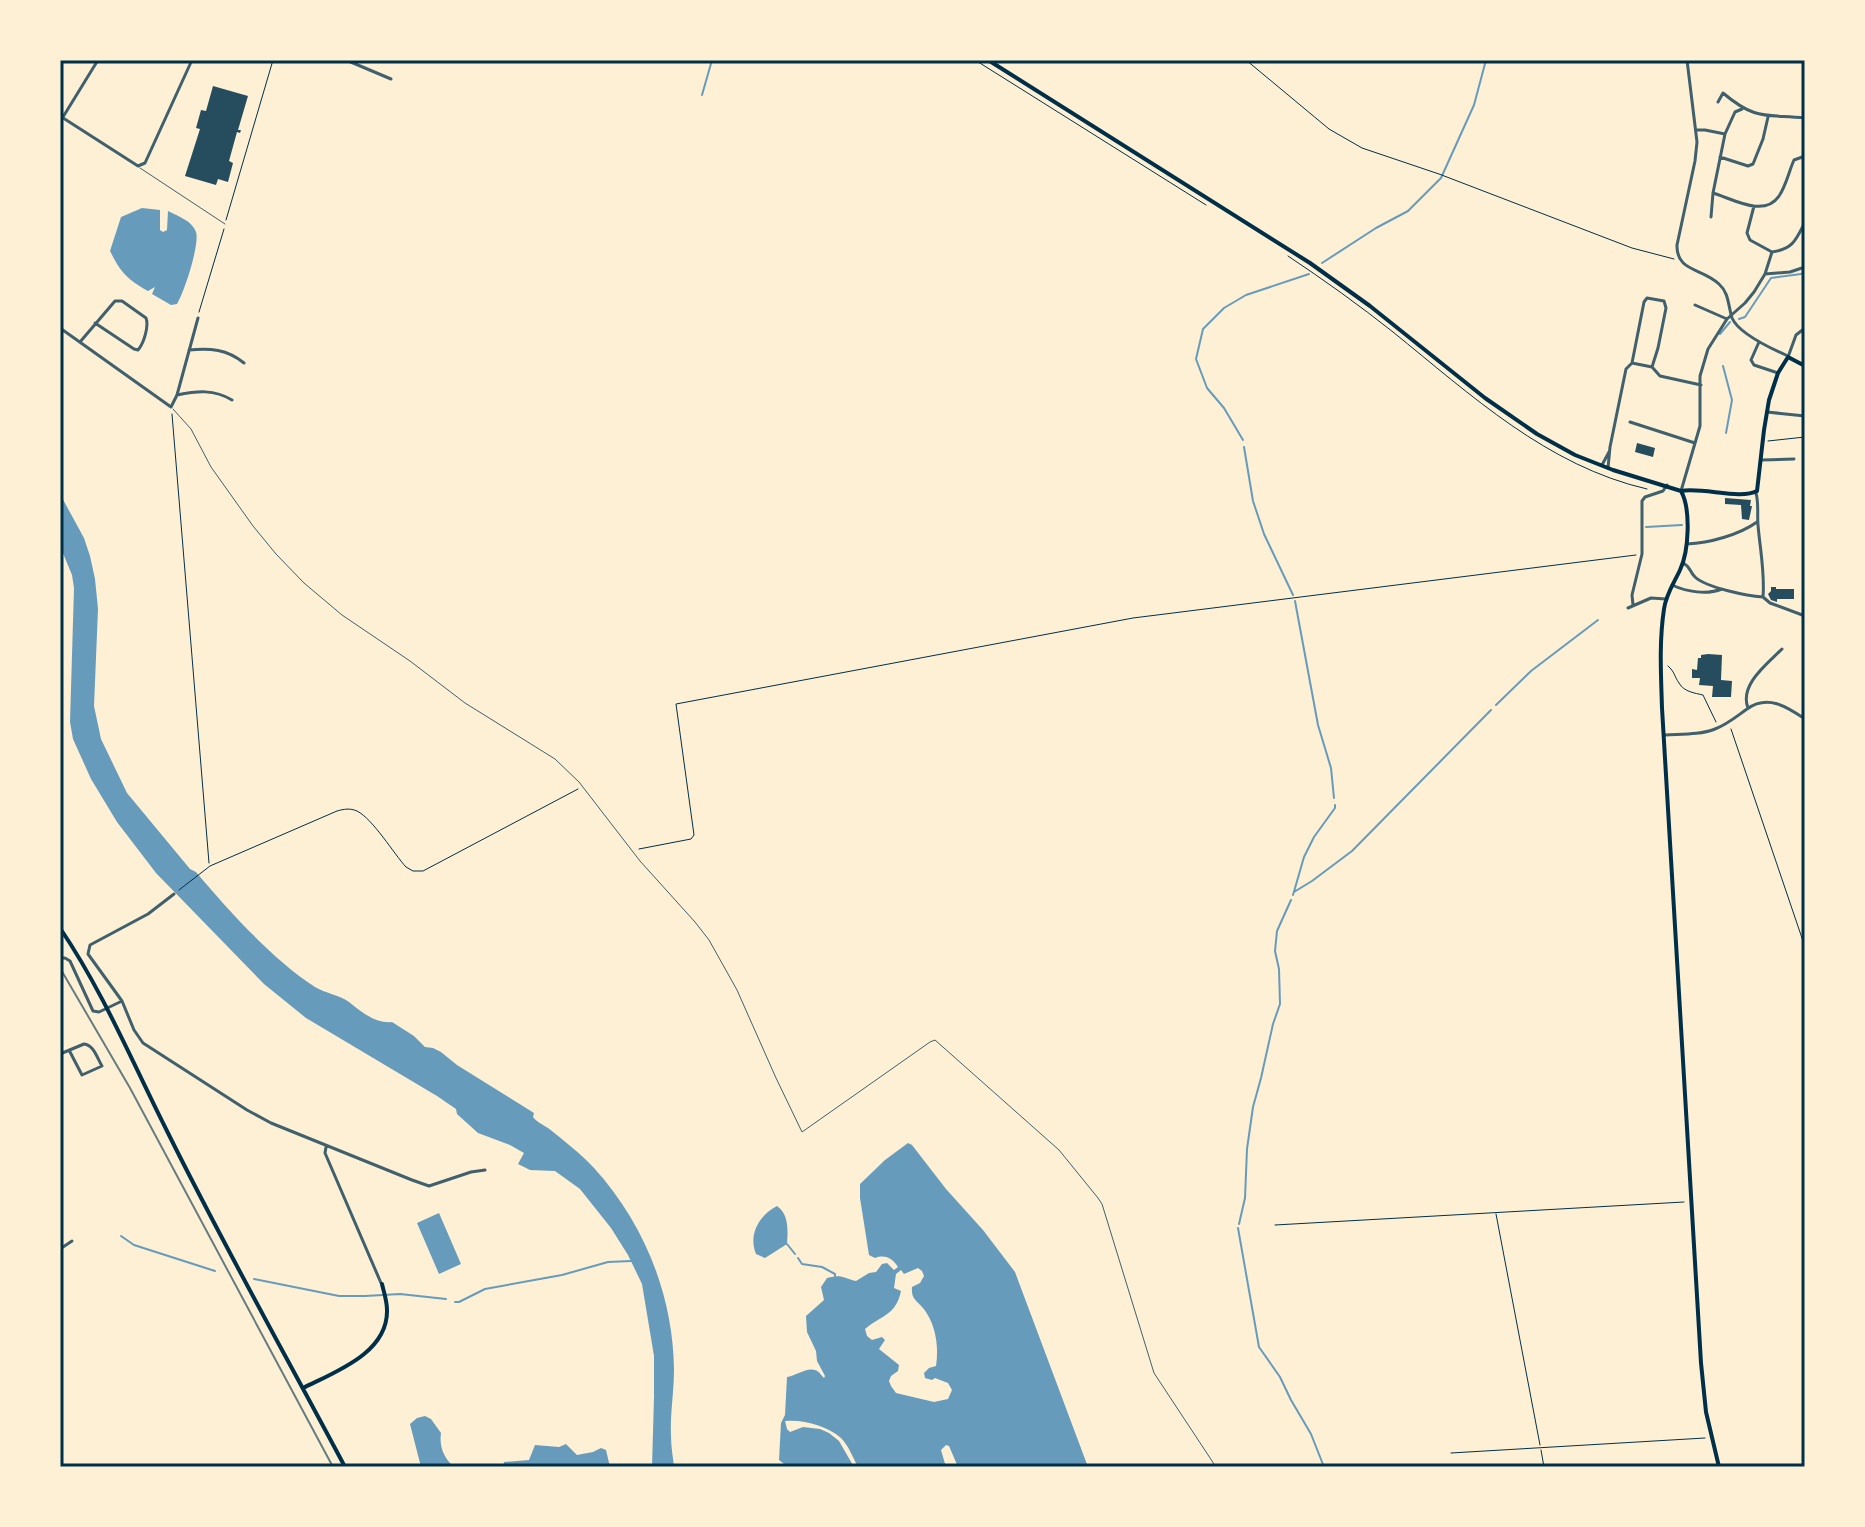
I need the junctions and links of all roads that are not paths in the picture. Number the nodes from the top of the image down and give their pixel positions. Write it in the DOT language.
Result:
graph roads {
  1 [pos="98,60"];
  2 [pos="192,60"];
  3 [pos="346,60"];
  4 [pos="988,60"];
  5 [pos="1687,60"];
  6 [pos="391,79"];
  7 [pos="1718,102"];
  8 [pos="1742,109"];
  9 [pos="61,116"];
  10 [pos="1768,117"];
  11 [pos="1805,118"];
  12 [pos="1697,130"];
  13 [pos="1725,134"];
  14 [pos="1804,154"];
  15 [pos="1720,157"];
  16 [pos="138,166"];
  17 [pos="1713,193"];
  18 [pos="1754,206"];
  19 [pos="1711,217"];
  20 [pos="1805,222"];
  21 [pos="225,224"];
  22 [pos="1798,236"];
  23 [pos="1805,239"];
  24 [pos="1772,252"];
  25 [pos="1805,267"];
  26 [pos="1765,274"];
  27 [pos="1695,305"];
  28 [pos="1732,315"];
  29 [pos="198,318"];
  30 [pos="1727,319"];
  31 [pos="95,323"];
  32 [pos="60,328"];
  33 [pos="1805,328"];
  34 [pos="80,342"];
  35 [pos="1759,342"];
  36 [pos="189,350"];
  37 [pos="1788,357"];
  38 [pos="244,363"];
  39 [pos="1632,363"];
  40 [pos="1805,366"];
  41 [pos="1652,367"];
  42 [pos="1778,373"];
  43 [pos="1701,385"];
  44 [pos="177,395"];
  45 [pos="232,400"];
  46 [pos="171,407"];
  47 [pos="1767,412"];
  48 [pos="1805,416"];
  49 [pos="1630,422"];
  50 [pos="1695,443"];
  51 [pos="1609,452"];
  52 [pos="1794,459"];
  53 [pos="1761,460"];
  54 [pos="1602,465"];
  55 [pos="1608,468"];
  56 [pos="1667,485"];
  57 [pos="1805,490"];
  58 [pos="1681,491"];
  59 [pos="1756,493"];
  60 [pos="1804,498"];
  61 [pos="1757,522"];
  62 [pos="1687,544"];
  63 [pos="1683,563"];
  64 [pos="1672,585"];
  65 [pos="1722,589"];
  66 [pos="1763,597"];
  67 [pos="1666,599"];
  68 [pos="1633,605"];
  69 [pos="1628,608"];
  70 [pos="1805,616"];
  71 [pos="1782,649"];
  72 [pos="1748,708"];
  73 [pos="1805,717"];
  74 [pos="1663,736"];
  75 [pos="174,894"];
  76 [pos="60,928"];
  77 [pos="61,958"];
  78 [pos="122,1001"];
  79 [pos="69,1050"];
  80 [pos="60,1054"];
  81 [pos="326,1147"];
  82 [pos="485,1170"];
  83 [pos="72,1241"];
  84 [pos="60,1249"];
  85 [pos="383,1287"];
  86 [pos="303,1388"];
  87 [pos="345,1467"];
  88 [pos="1216,1467"];
  89 [pos="1719,1467"];
  1 -- 9 [label="street"];
  2 -- 16 [label="street"];
  3 -- 6 [label="street"];
  4 -- 54 [label="main road"];
  5 -- 12 [label="street"];
  7 -- 8 [label="street"];
  8 -- 10 [label="street"];
  8 -- 13 [label="street"];
  9 -- 16 [label="street"];
  10 -- 11 [label="street"];
  10 -- 15 [label="street"];
  12 -- 13 [label="street"];
  12 -- 28 [label="street"];
  13 -- 15 [label="street"];
  14 -- 18 [label="street"];
  15 -- 17 [label="street"];
  16 -- 21 [label="lane"];
  17 -- 18 [label="street"];
  17 -- 19 [label="street"];
  18 -- 24 [label="street"];
  20 -- 22 [label="street"];
  22 -- 23 [label="street"];
  22 -- 24 [label="street"];
  24 -- 26 [label="street"];
  25 -- 26 [label="street"];
  26 -- 28 [label="street"];
  27 -- 30 [label="street"];
  28 -- 30 [label="street"];
  28 -- 35 [label="street"];
  29 -- 36 [label="street"];
  30 -- 43 [label="street"];
  31 -- 31 [label="street"];
  31 -- 34 [label="street"];
  32 -- 34 [label="street"];
  33 -- 37 [label="street"];
  34 -- 46 [label="street"];
  35 -- 37 [label="street"];
  35 -- 42 [label="street"];
  36 -- 38 [label="street"];
  36 -- 44 [label="street"];
  37 -- 40 [label="main road"];
  37 -- 42 [label="main road"];
  39 -- 41 [label="street"];
  39 -- 41 [label="street"];
  39 -- 51 [label="street"];
  41 -- 43 [label="street"];
  42 -- 47 [label="main road"];
  43 -- 50 [label="street"];
  44 -- 45 [label="street"];
  44 -- 46 [label="street"];
  46 -- 88 [label="lane"];
  47 -- 48 [label="street"];
  47 -- 53 [label="main road"];
  49 -- 50 [label="street"];
  50 -- 58 [label="street"];
  51 -- 54 [label="street"];
  51 -- 55 [label="street"];
  52 -- 53 [label="street"];
  53 -- 59 [label="main road"];
  54 -- 55 [label="main road"];
  55 -- 56 [label="main road"];
  56 -- 58 [label="main road"];
  56 -- 68 [label="street"];
  57 -- 60 [label="street"];
  58 -- 59 [label="main road"];
  58 -- 62 [label="main road"];
  59 -- 61 [label="street"];
  61 -- 62 [label="street"];
  61 -- 66 [label="street"];
  62 -- 63 [label="main road"];
  63 -- 64 [label="main road"];
  63 -- 65 [label="street"];
  64 -- 65 [label="street"];
  64 -- 67 [label="main road"];
  65 -- 66 [label="street"];
  66 -- 70 [label="street"];
  67 -- 68 [label="street"];
  67 -- 74 [label="main road"];
  68 -- 69 [label="street"];
  71 -- 72 [label="street"];
  72 -- 73 [label="street"];
  72 -- 74 [label="street"];
  74 -- 89 [label="main road"];
  75 -- 78 [label="street"];
  76 -- 86 [label="main road"];
  77 -- 78 [label="street"];
  78 -- 81 [label="street"];
  79 -- 79 [label="street"];
  79 -- 80 [label="street"];
  81 -- 82 [label="street"];
  81 -- 85 [label="street"];
  83 -- 84 [label="street"];
  85 -- 86 [label="main road"];
  86 -- 87 [label="main road"];
}
